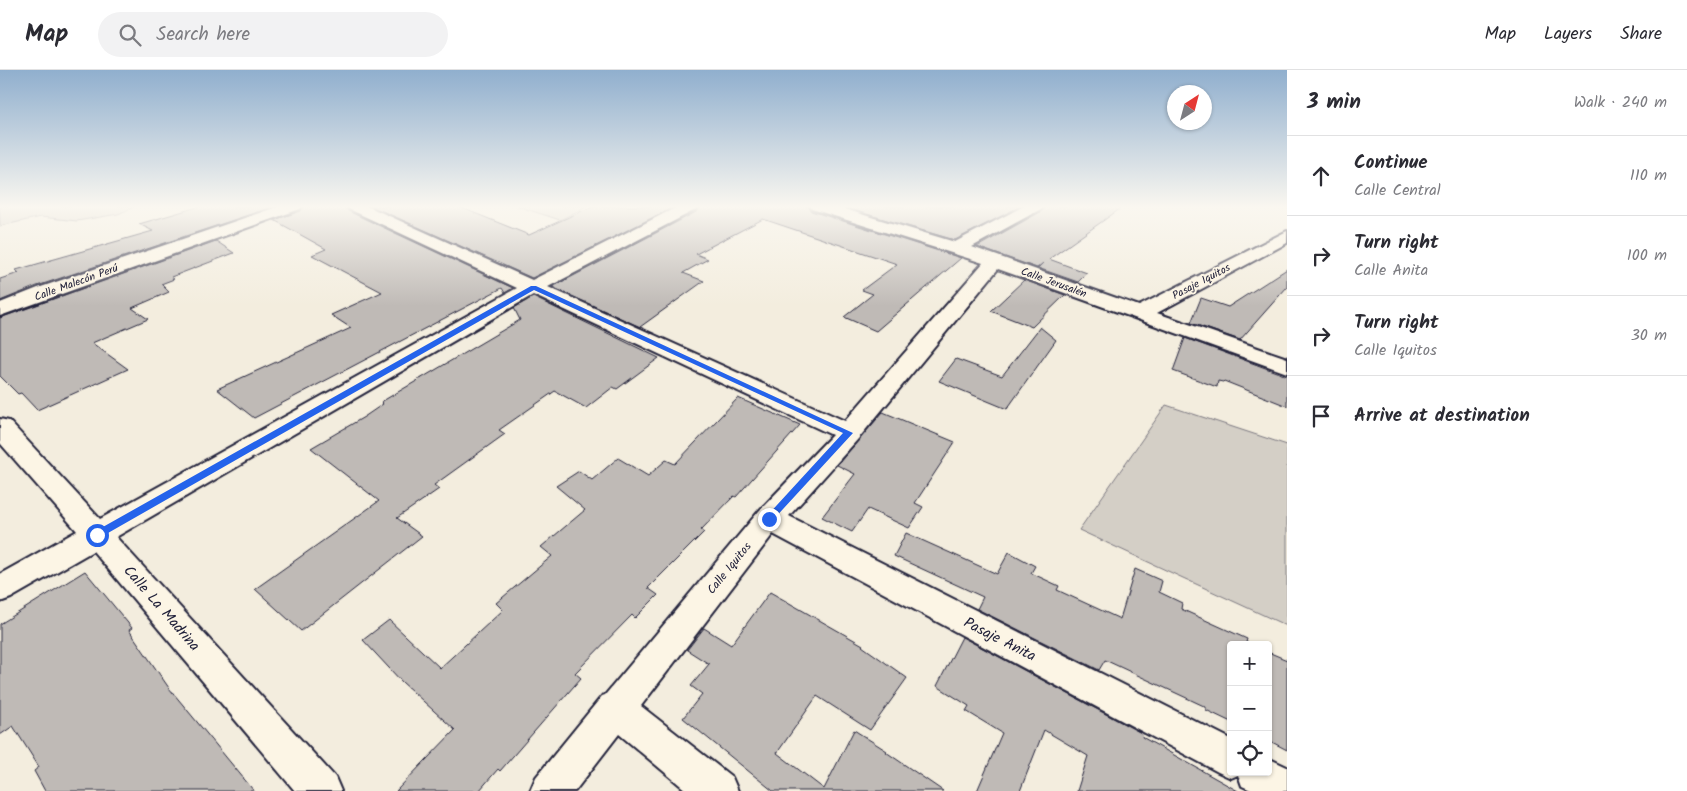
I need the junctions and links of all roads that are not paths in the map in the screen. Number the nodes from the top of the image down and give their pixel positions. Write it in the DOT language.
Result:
graph roads {
  1 [pos="199,240"];
  2 [pos="428,240"];
  3 [pos="627,240"];
  4 [pos="930,240"];
  5 [pos="973,240"];
  6 [pos="1280,240"];
  7 [pos="958,248"];
  8 [pos="994,260"];
  9 [pos="534,288"];
  10 [pos="0,310"];
  11 [pos="1141,313"];
  12 [pos="1287,366"];
  13 [pos="0,427"];
  14 [pos="849,433"];
  15 [pos="769,519"];
  16 [pos="97,535"];
  17 [pos="0,589"];
  18 [pos="615,708"];
  19 [pos="1227,757"];
  20 [pos="1264,776"];
  21 [pos="1287,788"];
  22 [pos="321,791"];
  23 [pos="550,791"];
  24 [pos="718,791"];
  1 -- 10 [label="street, Calle Malecón Perú"];
  2 -- 9 [label="street"];
  3 -- 9 [label="street"];
  4 -- 7 [label="street, Calle Jerusalén"];
  5 -- 7 [label="street"];
  6 -- 11 [label="street, Pasaje Iquitos"];
  7 -- 8 [label="street, Calle Jerusalén"];
  8 -- 11 [label="street, Calle Jerusalén"];
  8 -- 14 [label="street, Calle Iquitos"];
  9 -- 14 [label="street"];
  9 -- 16 [label="street"];
  11 -- 12 [label="street, Calle Jerusalén"];
  13 -- 16 [label="street, Calle La Madrina"];
  14 -- 15 [label="street, Calle Iquitos"];
  15 -- 18 [label="street, Calle Iquitos"];
  15 -- 19 [label="street, Pasaje Anita"];
  16 -- 17 [label="street"];
  16 -- 22 [label="street, Calle La Madrina"];
  18 -- 23 [label="street, Calle Iquitos"];
  18 -- 24 [label="street"];
  20 -- 21 [label="street"];
}
